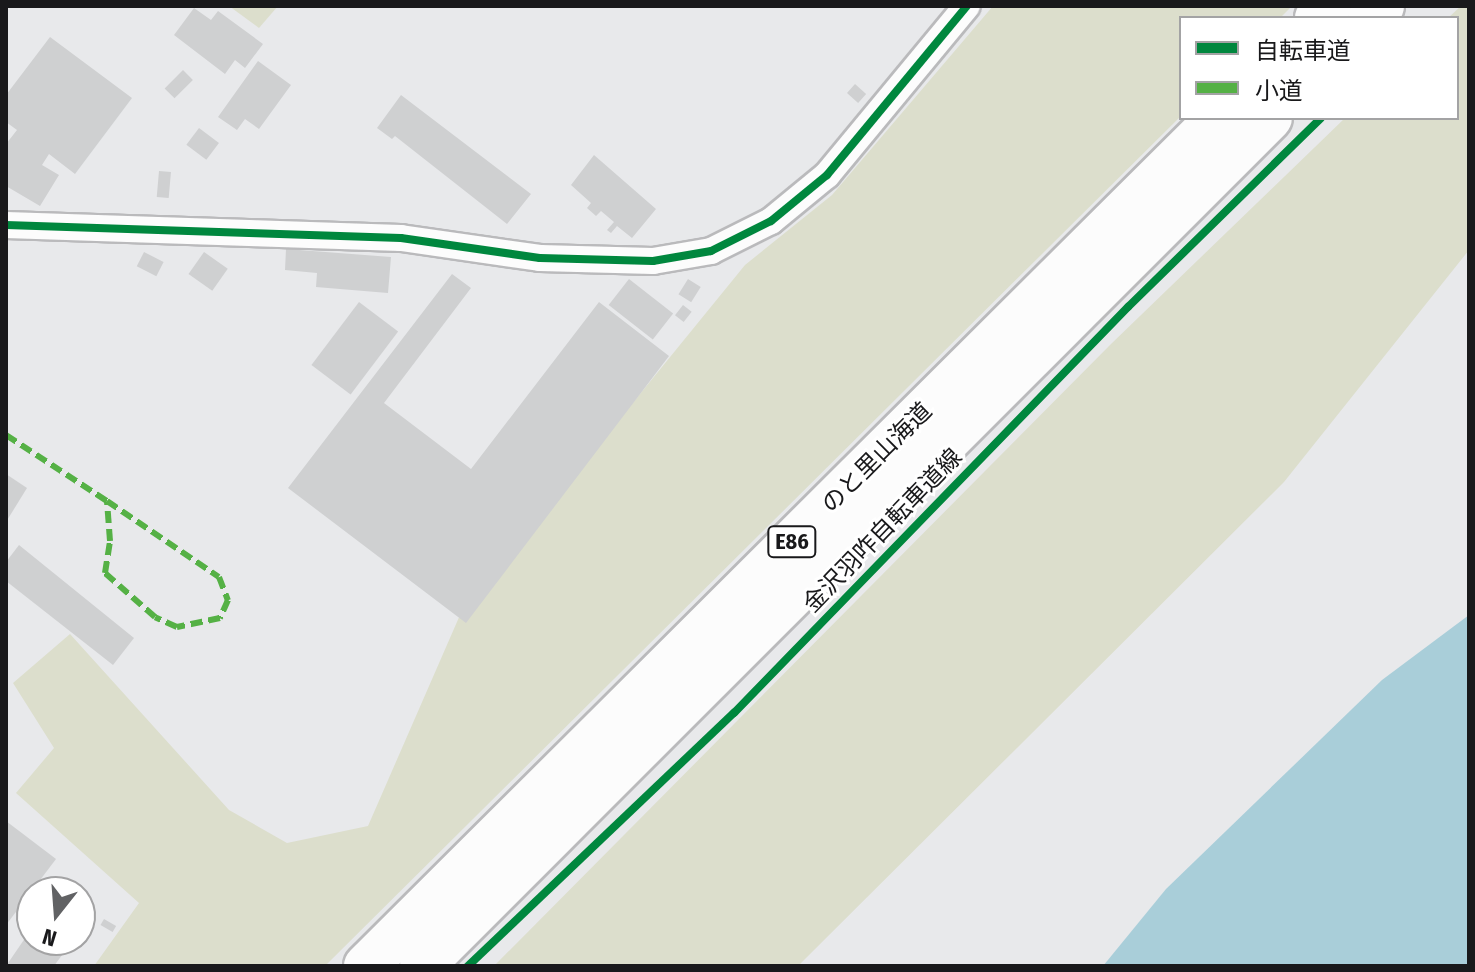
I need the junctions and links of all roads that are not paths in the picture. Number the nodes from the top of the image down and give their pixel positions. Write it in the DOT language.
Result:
graph roads {
  1 [pos="967,6"];
  2 [pos="1216,120"];
  3 [pos="1268,120"];
  4 [pos="6,225"];
  5 [pos="366,966"];
  6 [pos="422,966"];
  1 -- 4 [label="street"];
  2 -- 5 [label="highway, のと里山海道 / E86"];
  3 -- 6 [label="highway, のと里山海道 / E86"];
}
